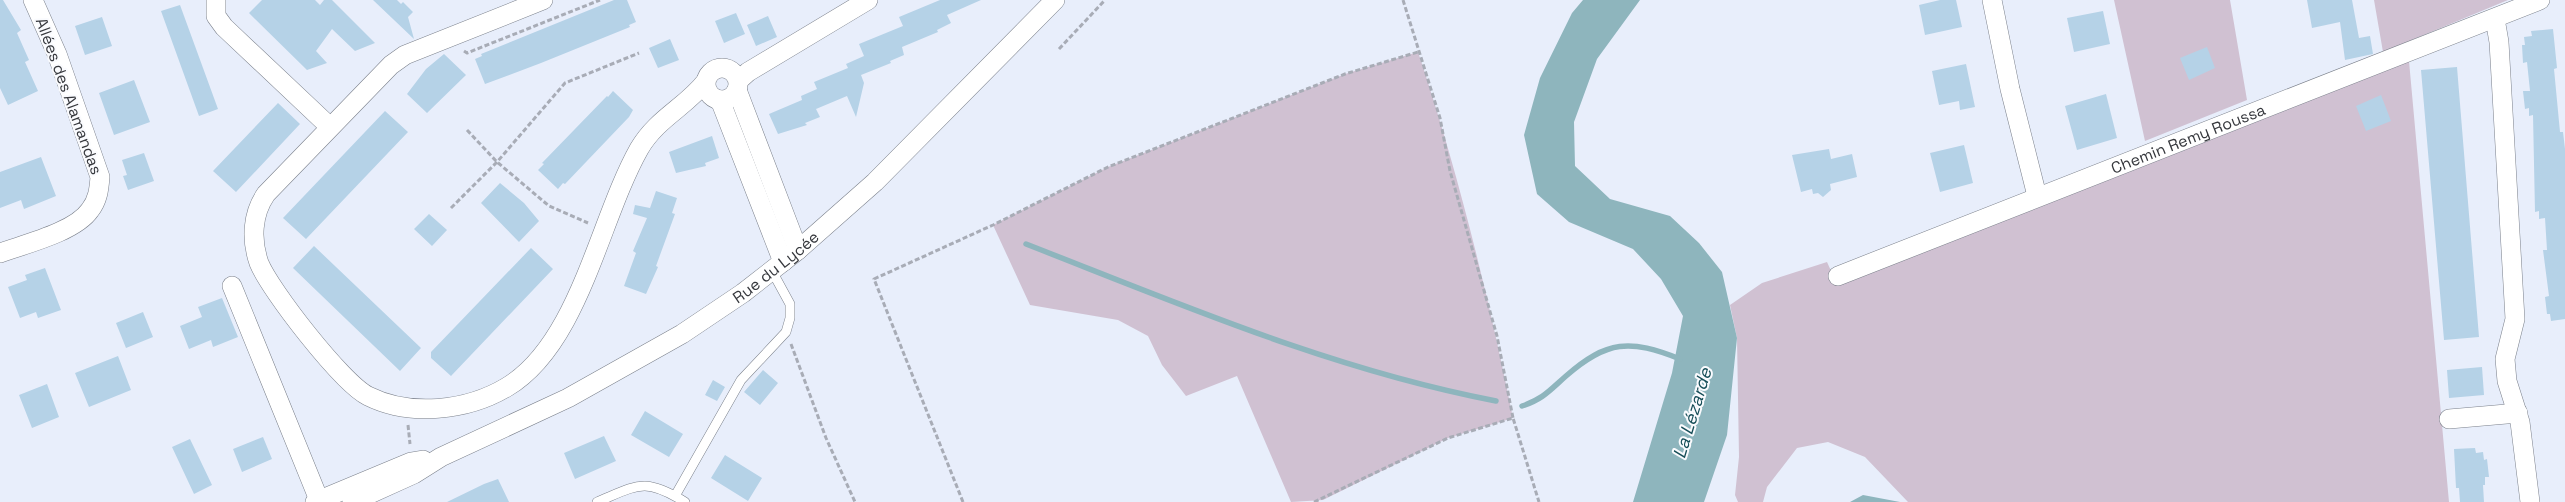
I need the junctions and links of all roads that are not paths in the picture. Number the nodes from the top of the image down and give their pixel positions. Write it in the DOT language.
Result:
graph roads {
  1 [pos="33,0"];
  2 [pos="216,0"];
  3 [pos="543,0"];
  4 [pos="868,0"];
  5 [pos="1055,0"];
  6 [pos="1992,0"];
  7 [pos="2540,0"];
  8 [pos="2495,19"];
  9 [pos="735,81"];
  10 [pos="713,93"];
  11 [pos="330,127"];
  12 [pos="2037,196"];
  13 [pos="798,250"];
  14 [pos="0,253"];
  15 [pos="777,266"];
  16 [pos="1838,276"];
  17 [pos="232,286"];
  18 [pos="2518,413"];
  19 [pos="2449,419"];
  20 [pos="441,457"];
  21 [pos="675,496"];
  22 [pos="318,501"];
  23 [pos="352,502"];
  24 [pos="597,502"];
  25 [pos="685,502"];
  26 [pos="2530,502"];
  1 -- 14 [label="street, Allées des Alamandas"];
  2 -- 11 [label="street"];
  3 -- 11 [label="street"];
  4 -- 9 [label="street"];
  5 -- 13 [label="street, Rue du Lycée"];
  6 -- 12 [label="street"];
  7 -- 8 [label="street, Chemin Remy Roussa"];
  8 -- 12 [label="street, Chemin Remy Roussa"];
  8 -- 18 [label="street"];
  9 -- 10 [label="street"];
  9 -- 10 [label="street"];
  9 -- 13 [label="street"];
  10 -- 11 [label="street"];
  10 -- 15 [label="street"];
  12 -- 16 [label="street, Chemin Remy Roussa"];
  13 -- 15 [label="street, Rue du Lycée"];
  15 -- 20 [label="street, Rue du Lycée"];
  15 -- 21 [label="lane"];
  17 -- 22 [label="street"];
  18 -- 19 [label="street"];
  18 -- 26 [label="street"];
  20 -- 22 [label="street, Rue du Lycée"];
  20 -- 23 [label="street, Rue du Lycée"];
  21 -- 24 [label="lane"];
  21 -- 25 [label="lane"];
}
